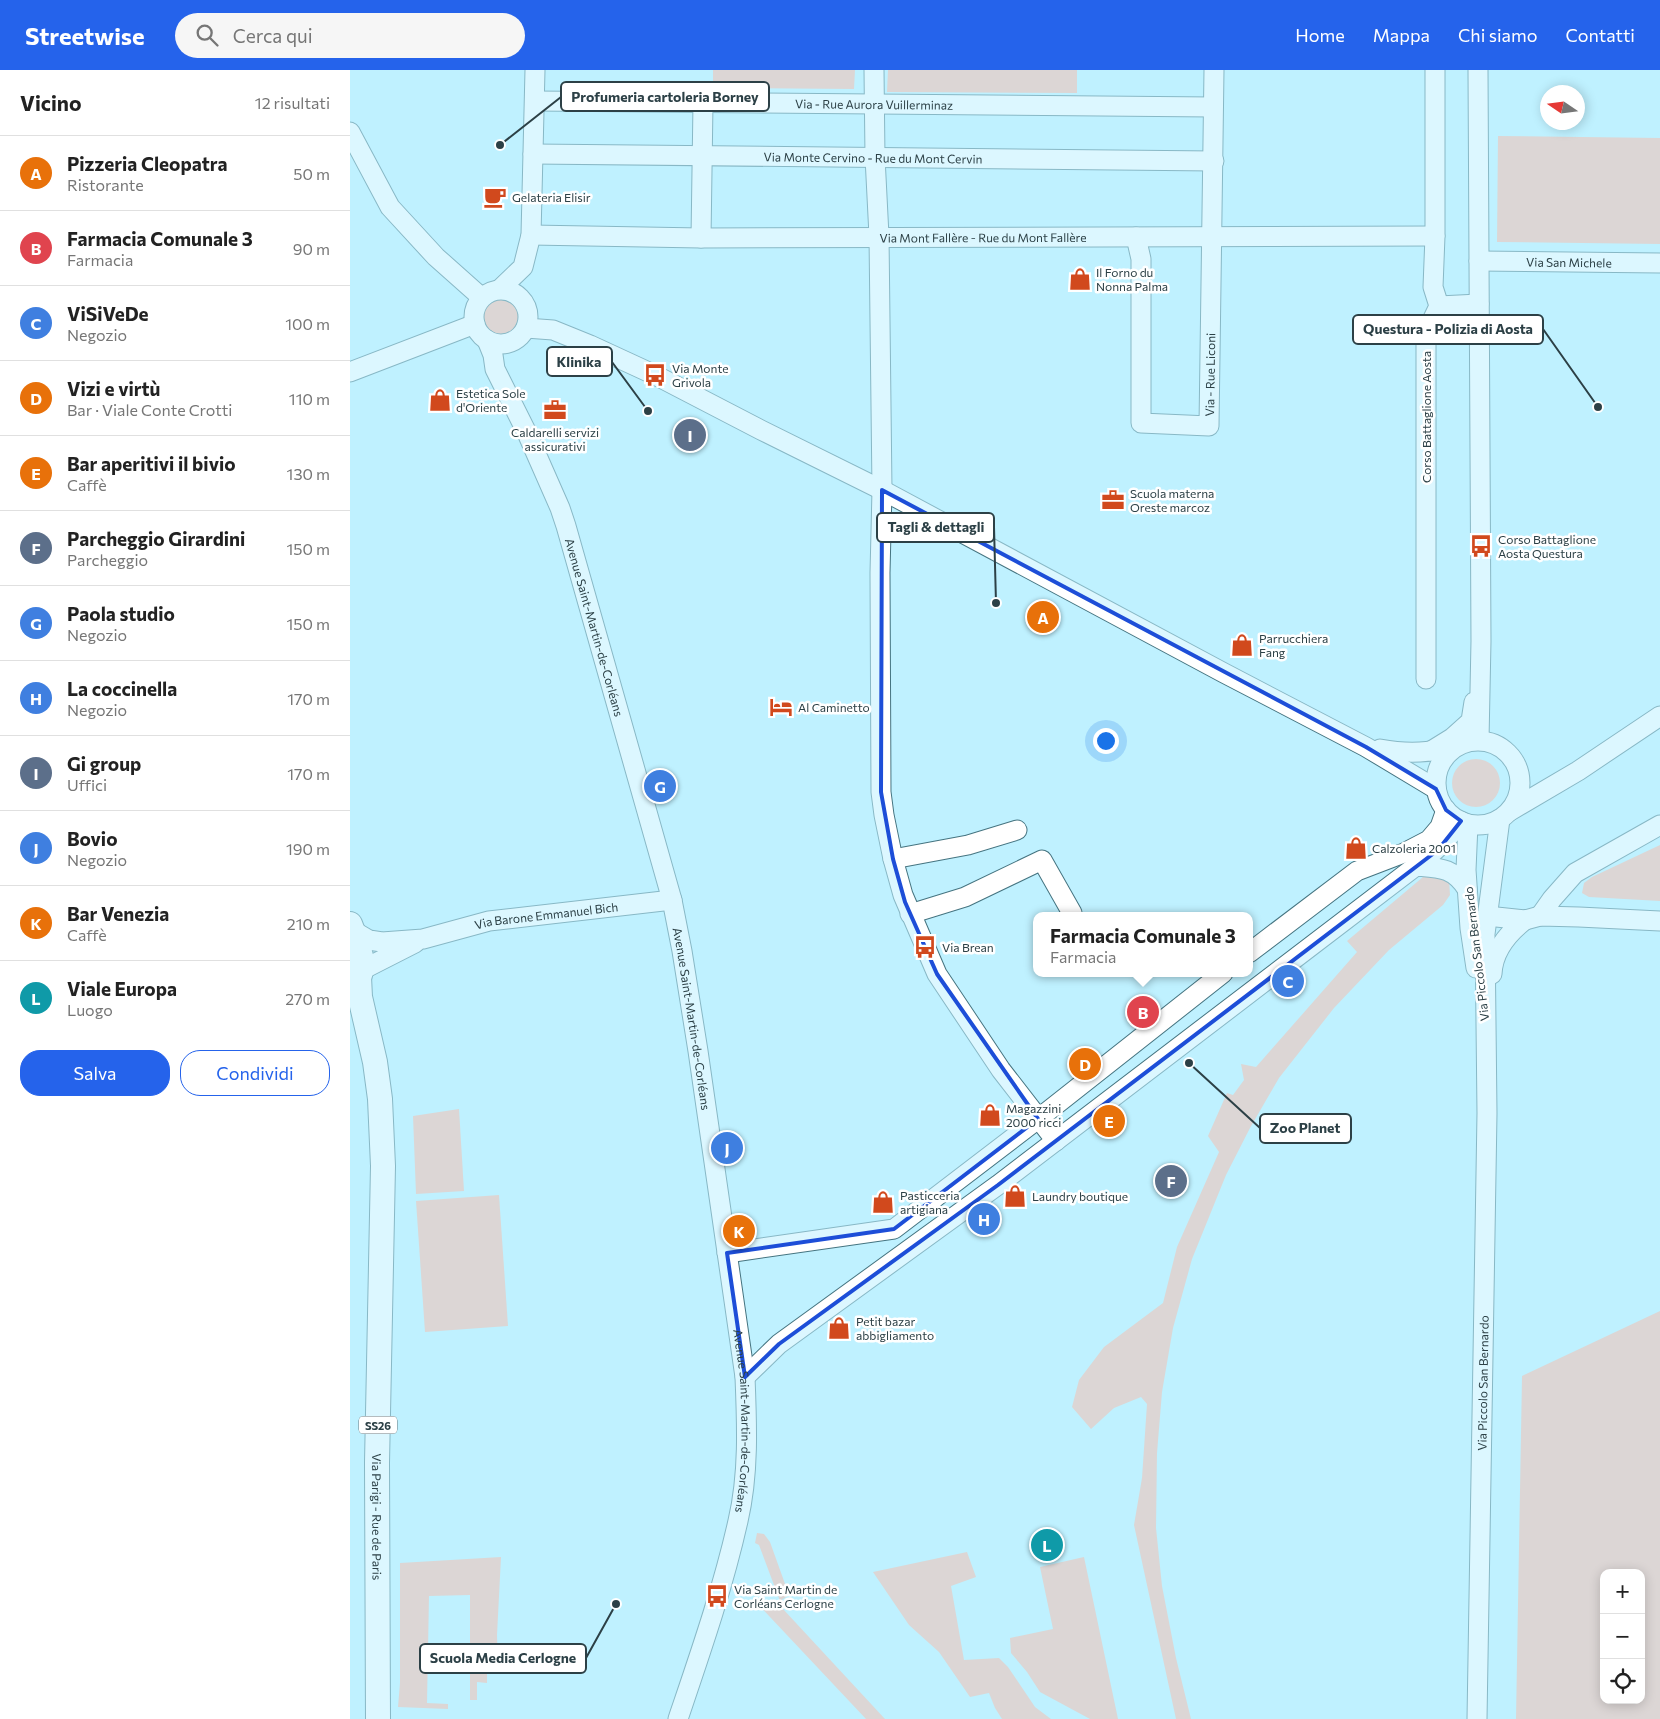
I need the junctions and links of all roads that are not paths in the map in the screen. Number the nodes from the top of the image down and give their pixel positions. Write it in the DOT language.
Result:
graph roads {
  1 [pos="534,70"];
  2 [pos="874,70"];
  3 [pos="1214,70"];
  4 [pos="1435,70"];
  5 [pos="1478,70"];
  6 [pos="535,102"];
  7 [pos="703,103"];
  8 [pos="874,104"];
  9 [pos="1212,107"];
  10 [pos="350,132"];
  11 [pos="533,154"];
  12 [pos="702,157"];
  13 [pos="875,157"];
  14 [pos="1214,161"];
  15 [pos="531,235"];
  16 [pos="879,236"];
  17 [pos="1435,236"];
  18 [pos="1136,237"];
  19 [pos="1211,237"];
  20 [pos="701,238"];
  21 [pos="1479,261"];
  22 [pos="1660,262"];
  23 [pos="500,289"];
  24 [pos="481,297"];
  25 [pos="1479,304"];
  26 [pos="1439,306"];
  27 [pos="474,324"];
  28 [pos="526,328"];
  29 [pos="487,340"];
  30 [pos="350,372"];
  31 [pos="882,490"];
  32 [pos="1481,641"];
  33 [pos="1426,679"];
  34 [pos="1660,716"];
  35 [pos="1471,742"];
  36 [pos="1366,746"];
  37 [pos="1431,752"];
  38 [pos="1436,789"];
  39 [pos="1505,815"];
  40 [pos="1461,822"];
  41 [pos="1660,825"];
  42 [pos="1017,830"];
  43 [pos="893,860"];
  44 [pos="1416,866"];
  45 [pos="1467,889"];
  46 [pos="672,900"];
  47 [pos="1071,912"];
  48 [pos="910,914"];
  49 [pos="1487,916"];
  50 [pos="1533,918"];
  51 [pos="1660,922"];
  52 [pos="351,927"];
  53 [pos="423,939"];
  54 [pos="1253,950"];
  55 [pos="1218,977"];
  56 [pos="357,978"];
  57 [pos="350,1023"];
  58 [pos="1487,1046"];
  59 [pos="1038,1119"];
  60 [pos="380,1135"];
  61 [pos="1056,1141"];
  62 [pos="727,1253"];
  63 [pos="745,1377"];
  64 [pos="378,1719"];
  65 [pos="678,1719"];
  66 [pos="1477,1719"];
  1 -- 6 [label="street"];
  2 -- 8 [label="street"];
  3 -- 9 [label="street, Via - Rue Liconi"];
  4 -- 17 [label="street"];
  5 -- 21 [label="street"];
  6 -- 7 [label="street, Via - Rue Aurora Vuillerminaz"];
  6 -- 11 [label="street"];
  7 -- 8 [label="street, Via - Rue Aurora Vuillerminaz"];
  7 -- 12 [label="street"];
  8 -- 9 [label="street, Via - Rue Aurora Vuillerminaz"];
  8 -- 13 [label="street"];
  9 -- 14 [label="street, Via - Rue Liconi"];
  10 -- 24 [label="street"];
  11 -- 12 [label="street, Via Monte Cervino - Rue du Mont Cervin"];
  11 -- 15 [label="street"];
  12 -- 13 [label="street, Via Monte Cervino - Rue du Mont Cervin"];
  12 -- 20 [label="street"];
  13 -- 14 [label="street, Via Monte Cervino - Rue du Mont Cervin"];
  13 -- 16 [label="street"];
  14 -- 19 [label="street, Via - Rue Liconi"];
  15 -- 20 [label="street, Via Mont Fallère - Rue du Mont Fallère"];
  15 -- 23 [label="street"];
  16 -- 18 [label="street, Via Mont Fallère - Rue du Mont Fallère"];
  16 -- 20 [label="street, Via Mont Fallère - Rue du Mont Fallère"];
  16 -- 31 [label="street"];
  17 -- 19 [label="street, Via Mont Fallère - Rue du Mont Fallère"];
  17 -- 26 [label="street"];
  18 -- 19 [label="street, Via Mont Fallère - Rue du Mont Fallère"];
  18 -- 19 [label="street, Via - Rue Liconi"];
  21 -- 22 [label="street, Via San Michele"];
  21 -- 25 [label="street"];
  23 -- 24 [label="street"];
  23 -- 28 [label="street"];
  24 -- 27 [label="street"];
  25 -- 26 [label="street"];
  25 -- 32 [label="street"];
  26 -- 33 [label="street, Corso Battaglione Aosta"];
  27 -- 29 [label="street"];
  27 -- 30 [label="street"];
  28 -- 29 [label="street"];
  28 -- 31 [label="street"];
  29 -- 46 [label="street, Avenue Saint-Martin-de-Corléans"];
  31 -- 36 [label="street"];
  31 -- 43 [label="street"];
  32 -- 35 [label="street"];
  32 -- 37 [label="street"];
  34 -- 39 [label="street"];
  35 -- 37 [label="street"];
  35 -- 38 [label="street"];
  35 -- 39 [label="street"];
  36 -- 37 [label="street"];
  36 -- 38 [label="street"];
  38 -- 40 [label="street"];
  39 -- 40 [label="street"];
  39 -- 49 [label="street, Via Piccolo San Bernardo"];
  40 -- 44 [label="street"];
  40 -- 45 [label="street, Via Piccolo San Bernardo"];
  40 -- 49 [label="street, Via Piccolo San Bernardo"];
  40 -- 54 [label="street"];
  41 -- 50 [label="street, Via Piccolo San Bernardo"];
  42 -- 43 [label="street"];
  43 -- 48 [label="street"];
  44 -- 45 [label="street"];
  44 -- 61 [label="street"];
  45 -- 58 [label="street, Via Piccolo San Bernardo"];
  46 -- 53 [label="street, Via Barone Emmanuel Bich"];
  46 -- 62 [label="street, Avenue Saint-Martin-de-Corléans"];
  47 -- 48 [label="street"];
  48 -- 59 [label="street"];
  49 -- 50 [label="street"];
  49 -- 58 [label="street, Via Piccolo San Bernardo"];
  50 -- 51 [label="street"];
  50 -- 58 [label="street, Via Piccolo San Bernardo"];
  52 -- 53 [label="street, Via Barone Emmanuel Bich"];
  52 -- 56 [label="main road, Via Parigi - Rue de Paris"];
  53 -- 56 [label="street, Via Barone Emmanuel Bich"];
  55 -- 59 [label="street"];
  56 -- 60 [label="main road, Via Parigi - Rue de Paris"];
  57 -- 60 [label="main road, Via Parigi - Rue de Paris"];
  58 -- 66 [label="street, Via Piccolo San Bernardo"];
  59 -- 61 [label="street"];
  59 -- 62 [label="street"];
  60 -- 64 [label="main road, Via Parigi - Rue de Paris / SS26"];
  61 -- 63 [label="street"];
  62 -- 63 [label="street, Avenue Saint-Martin-de-Corléans"];
  63 -- 65 [label="street, Avenue Saint-Martin-de-Corléans"];
}
